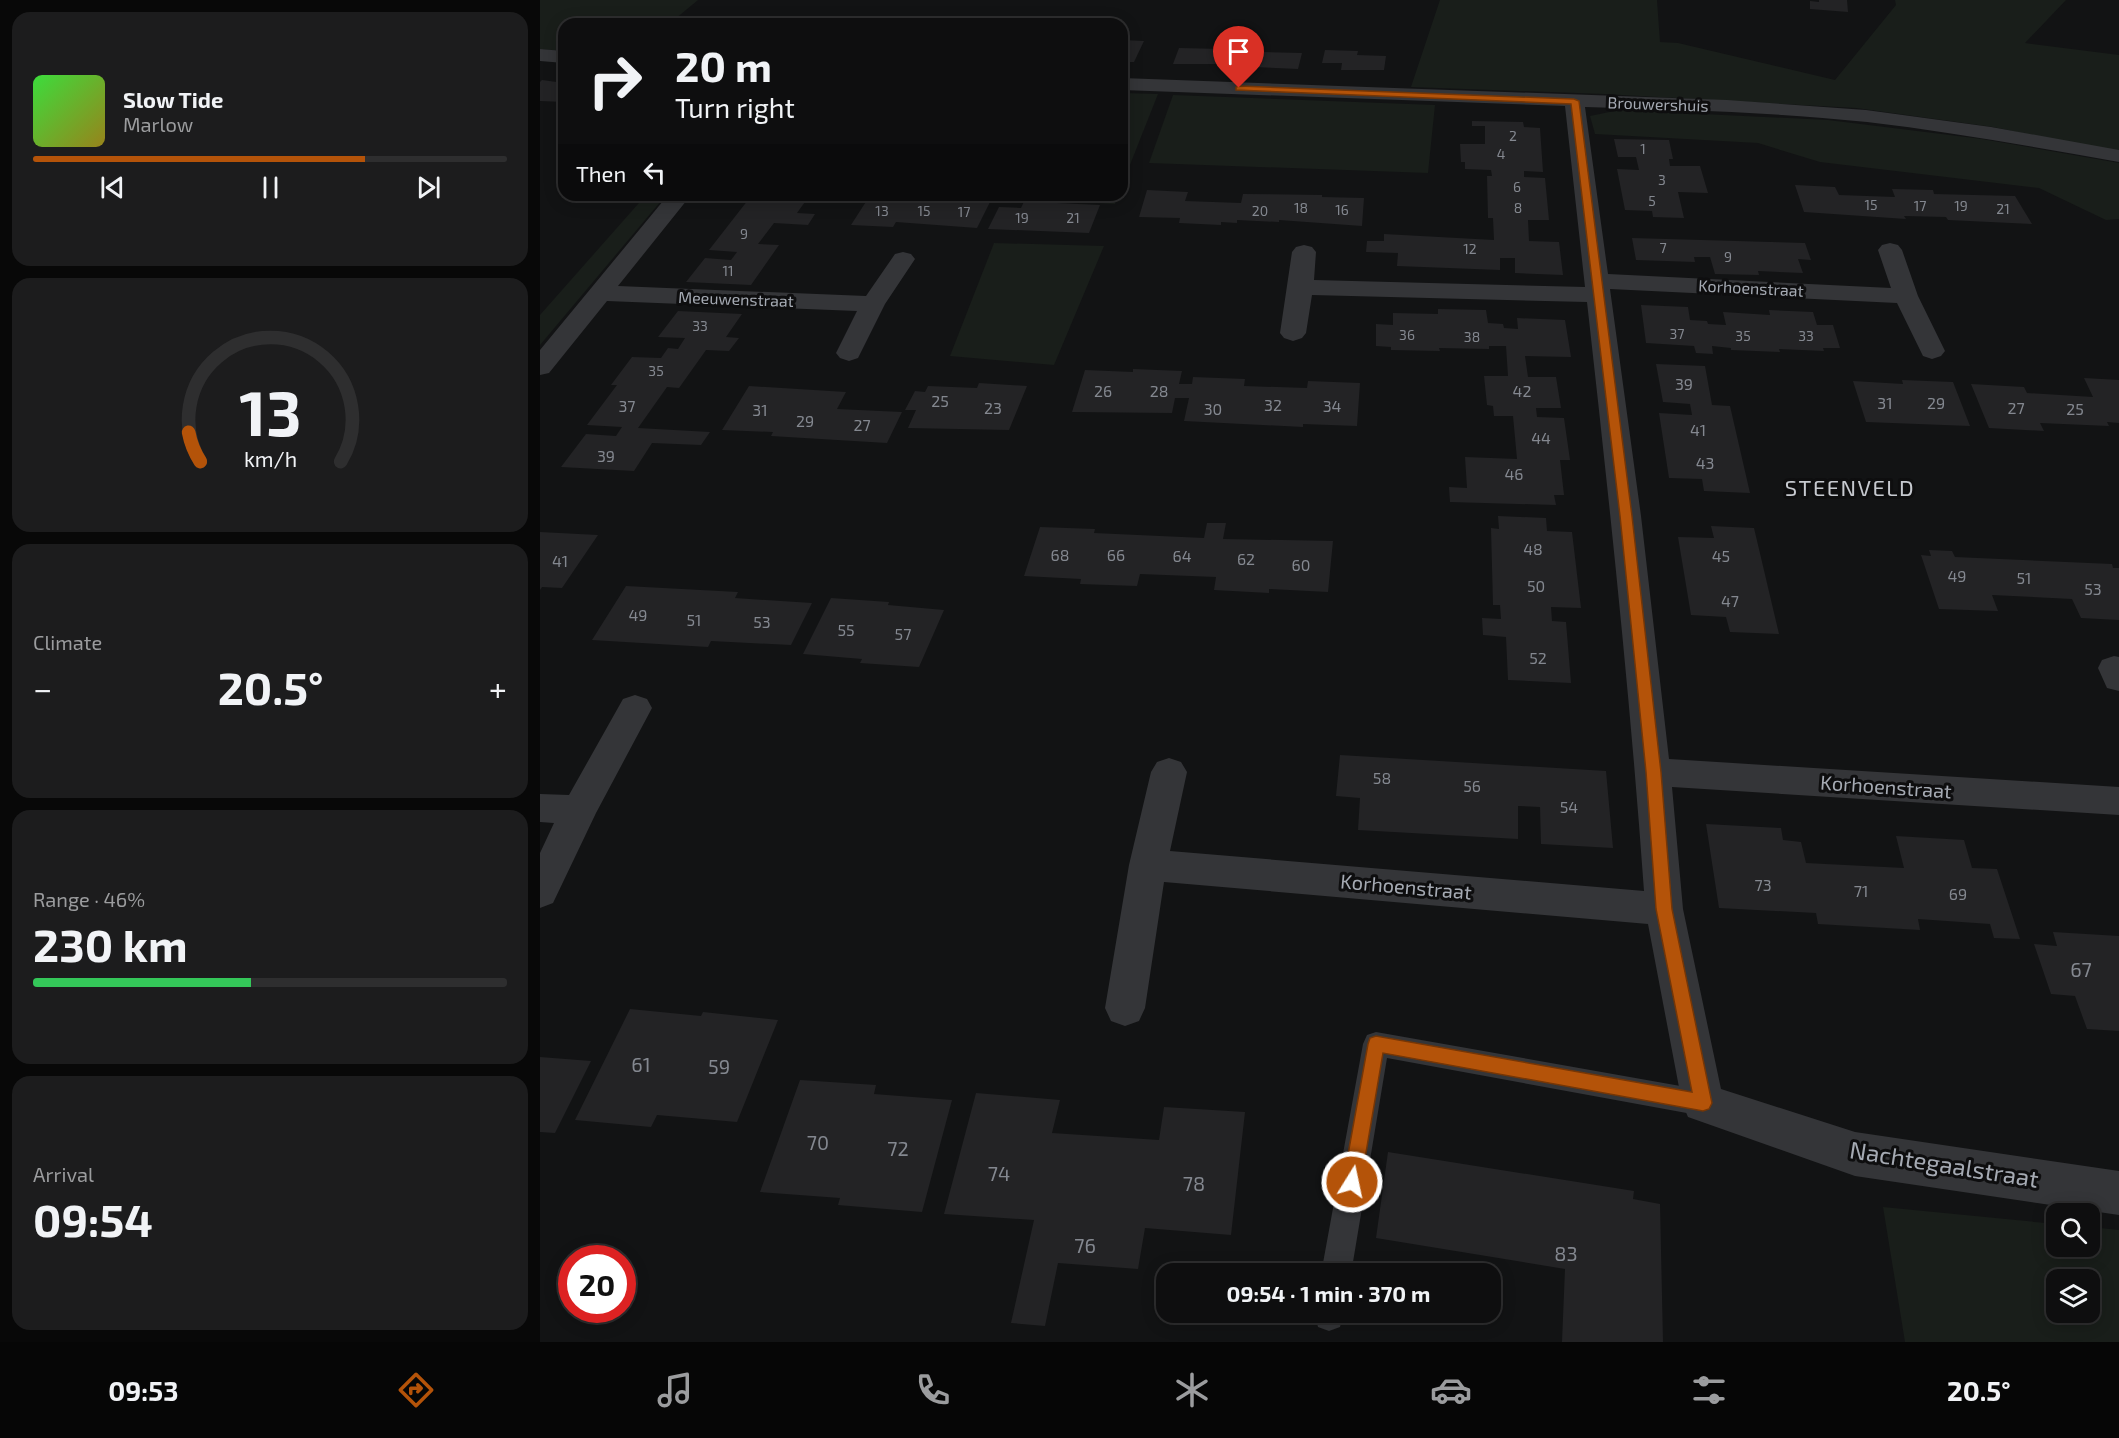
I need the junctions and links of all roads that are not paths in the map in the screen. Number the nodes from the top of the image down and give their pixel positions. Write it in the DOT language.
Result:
graph roads {
  1 [pos="540,55"];
  2 [pos="558,56"];
  3 [pos="1128,84"];
  4 [pos="1574,101"];
  5 [pos="2119,156"];
  6 [pos="675,201"];
  7 [pos="1890,250"];
  8 [pos="1304,252"];
  9 [pos="903,259"];
  10 [pos="1301,286"];
  11 [pos="1597,288"];
  12 [pos="600,293"];
  13 [pos="1906,296"];
  14 [pos="873,304"];
  15 [pos="1293,333"];
  16 [pos="1932,351"];
  17 [pos="849,353"];
  18 [pos="540,367"];
  19 [pos="635,708"];
  20 [pos="1169,772"];
  21 [pos="1653,772"];
  22 [pos="2119,801"];
  23 [pos="540,808"];
  24 [pos="579,810"];
  25 [pos="1148,865"];
  26 [pos="540,892"];
  27 [pos="1664,909"];
  28 [pos="1125,1008"];
  29 [pos="1703,1103"];
  30 [pos="2119,1193"];
  31 [pos="1338,1263"];
  1 -- 2 [label="street"];
  3 -- 4 [label="street, Brouwershuis"];
  4 -- 5 [label="street, Brouwershuis"];
  4 -- 11 [label="street"];
  6 -- 12 [label="street"];
  7 -- 13 [label="street"];
  8 -- 10 [label="street"];
  9 -- 14 [label="street"];
  10 -- 11 [label="street, Korhoenstraat"];
  10 -- 15 [label="street"];
  11 -- 13 [label="street, Korhoenstraat"];
  11 -- 21 [label="street"];
  12 -- 14 [label="street, Meeuwenstraat"];
  12 -- 18 [label="street"];
  13 -- 16 [label="street"];
  14 -- 17 [label="street"];
  19 -- 24 [label="street"];
  20 -- 25 [label="street"];
  21 -- 22 [label="street, Korhoenstraat"];
  21 -- 27 [label="street"];
  23 -- 24 [label="street"];
  24 -- 26 [label="street"];
  25 -- 27 [label="street, Korhoenstraat"];
  25 -- 28 [label="street"];
  27 -- 29 [label="street"];
  29 -- 30 [label="street, Nachtegaalstraat"];
  29 -- 31 [label="lane"];
}
